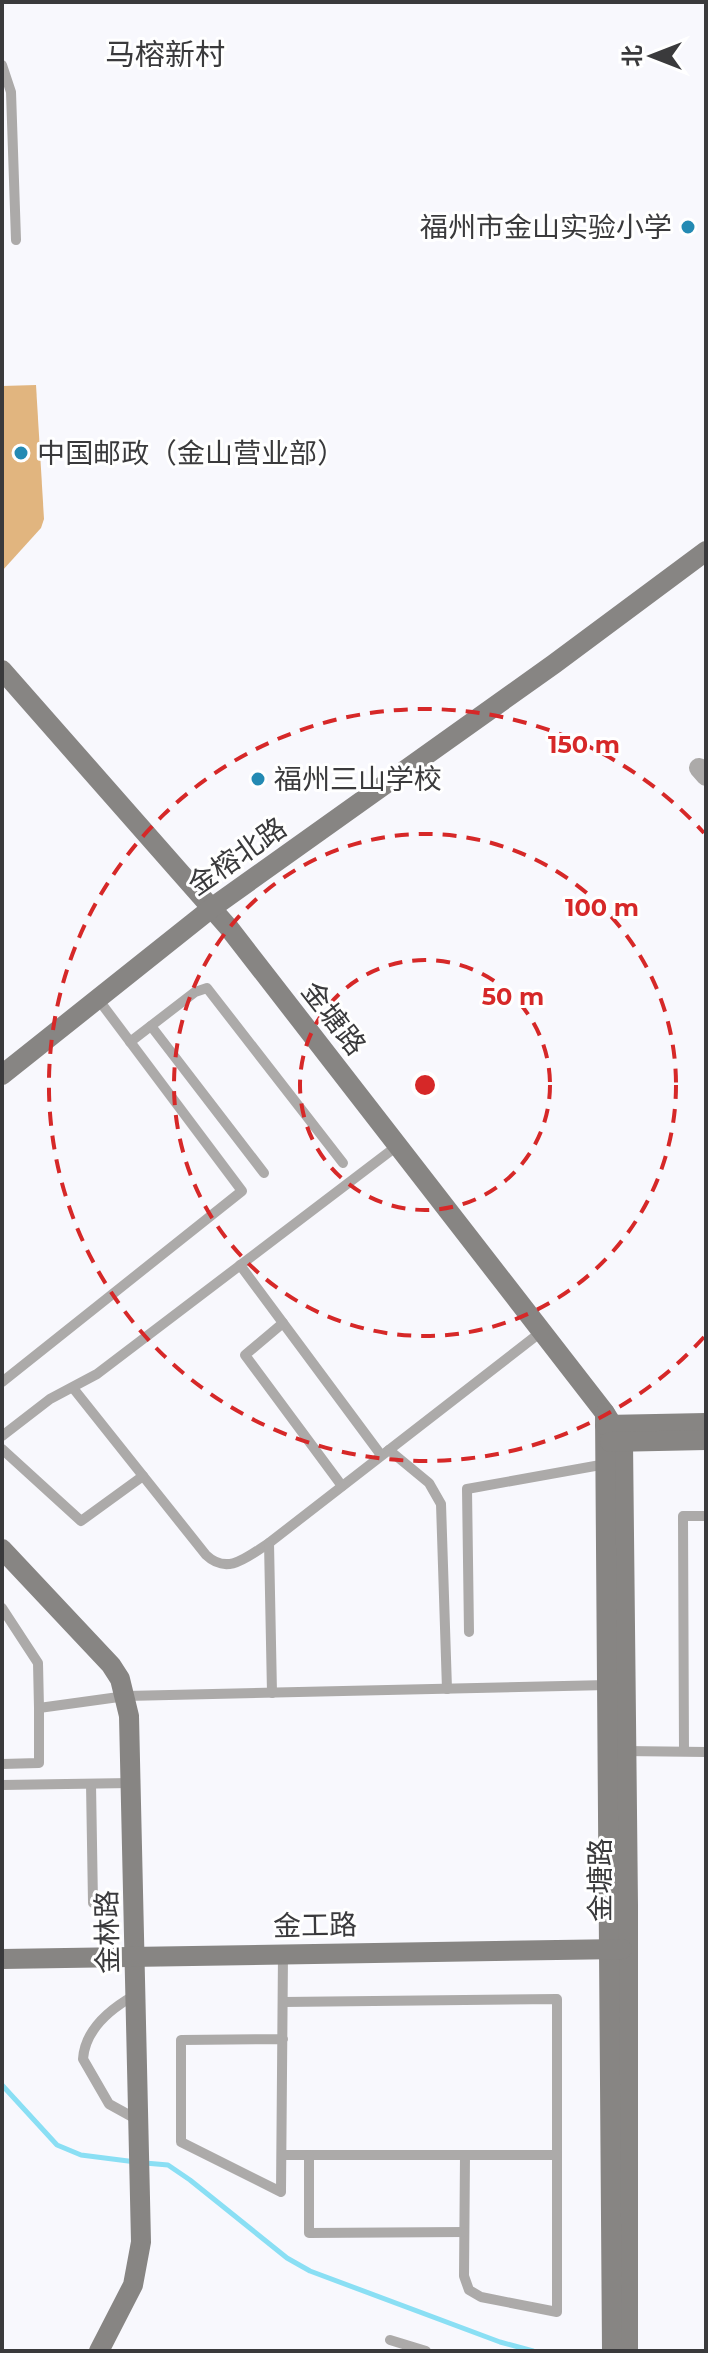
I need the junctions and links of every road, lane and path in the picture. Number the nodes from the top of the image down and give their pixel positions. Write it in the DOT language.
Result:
graph roads {
  1 [pos="2,65"];
  2 [pos="16,240"];
  3 [pos="706,551"];
  4 [pos="2,670"];
  5 [pos="213,907"];
  6 [pos="98,999"];
  7 [pos="151,1026"];
  8 [pos="130,1042"];
  9 [pos="2,1075"];
  10 [pos="397,1146"];
  11 [pos="343,1163"];
  12 [pos="264,1173"];
  13 [pos="240,1265"];
  14 [pos="283,1323"];
  15 [pos="541,1332"];
  16 [pos="2,1382"];
  17 [pos="73,1388"];
  18 [pos="706,1423"];
  19 [pos="610,1429"];
  20 [pos="2,1436"];
  21 [pos="706,1440"];
  22 [pos="2,1449"];
  23 [pos="385,1453"];
  24 [pos="606,1464"];
  25 [pos="143,1476"];
  26 [pos="342,1486"];
  27 [pos="706,1516"];
  28 [pos="269,1543"];
  29 [pos="2,1549"];
  30 [pos="2,1608"];
  31 [pos="469,1632"];
  32 [pos="608,1685"];
  33 [pos="447,1689"];
  34 [pos="272,1693"];
  35 [pos="126,1696"];
  36 [pos="39,1708"];
  37 [pos="617,1751"];
  38 [pos="684,1751"];
  39 [pos="706,1752"];
  40 [pos="2,1764"];
  41 [pos="131,1783"];
  42 [pos="91,1784"];
  43 [pos="2,1785"];
  44 [pos="93,1903"];
  45 [pos="618,1949"];
  46 [pos="283,1954"];
  47 [pos="136,1956"];
  48 [pos="2,1959"];
  49 [pos="136,1994"];
  50 [pos="283,2002"];
  51 [pos="283,2039"];
  52 [pos="139,2122"];
  53 [pos="282,2155"];
  54 [pos="309,2155"];
  55 [pos="465,2155"];
  56 [pos="557,2155"];
  57 [pos="464,2232"];
  58 [pos="390,2340"];
  59 [pos="99,2351"];
  60 [pos="426,2351"];
  61 [pos="612,2351"];
  62 [pos="628,2351"];
  1 -- 2 [label="lane"];
  3 -- 5 [label="street, 金榕北路"];
  4 -- 5 [label="street, 金塘路"];
  5 -- 6 [label="street, 金榕北路"];
  5 -- 10 [label="street, 金塘路"];
  6 -- 8 [label="lane"];
  6 -- 9 [label="street, 金榕北路"];
  7 -- 8 [label="lane"];
  7 -- 11 [label="lane"];
  7 -- 12 [label="lane"];
  8 -- 16 [label="lane"];
  10 -- 13 [label="lane"];
  10 -- 15 [label="street, 金塘路"];
  13 -- 14 [label="lane"];
  13 -- 17 [label="lane"];
  14 -- 23 [label="lane"];
  14 -- 26 [label="lane"];
  15 -- 19 [label="street, 金塘路"];
  15 -- 23 [label="lane"];
  17 -- 20 [label="lane"];
  17 -- 25 [label="lane"];
  18 -- 19 [label="street"];
  19 -- 21 [label="street"];
  19 -- 24 [label="street, 金塘路"];
  19 -- 37 [label="street, 金塘路"];
  22 -- 25 [label="lane"];
  23 -- 26 [label="lane"];
  23 -- 33 [label="lane"];
  24 -- 31 [label="lane"];
  24 -- 32 [label="street, 金塘路"];
  25 -- 28 [label="lane"];
  26 -- 28 [label="lane"];
  27 -- 38 [label="lane"];
  28 -- 34 [label="lane"];
  29 -- 35 [label="street, 金林路"];
  30 -- 36 [label="lane"];
  32 -- 33 [label="lane"];
  32 -- 37 [label="street, 金塘路"];
  33 -- 34 [label="lane"];
  34 -- 35 [label="lane"];
  35 -- 36 [label="lane"];
  35 -- 41 [label="street, 金林路"];
  36 -- 40 [label="lane"];
  37 -- 38 [label="lane"];
  37 -- 45 [label="street, 金塘路"];
  38 -- 39 [label="lane"];
  41 -- 42 [label="lane"];
  41 -- 47 [label="street, 金林路"];
  42 -- 43 [label="lane"];
  42 -- 44 [label="lane"];
  45 -- 46 [label="street, 金工路"];
  45 -- 61 [label="street, 金塘路"];
  45 -- 62 [label="street, 金塘路"];
  46 -- 47 [label="street, 金工路"];
  46 -- 50 [label="lane"];
  47 -- 48 [label="street, 金工路"];
  47 -- 49 [label="street, 金林路"];
  49 -- 52 [label="street, 金林路"];
  49 -- 52 [label="lane"];
  50 -- 51 [label="lane"];
  50 -- 56 [label="lane"];
  51 -- 53 [label="lane"];
  51 -- 53 [label="lane"];
  52 -- 59 [label="street, 金林路"];
  53 -- 54 [label="lane"];
  54 -- 55 [label="lane"];
  54 -- 57 [label="lane"];
  55 -- 56 [label="lane"];
  55 -- 57 [label="lane"];
  56 -- 57 [label="lane"];
  58 -- 60 [label="lane"];
}
